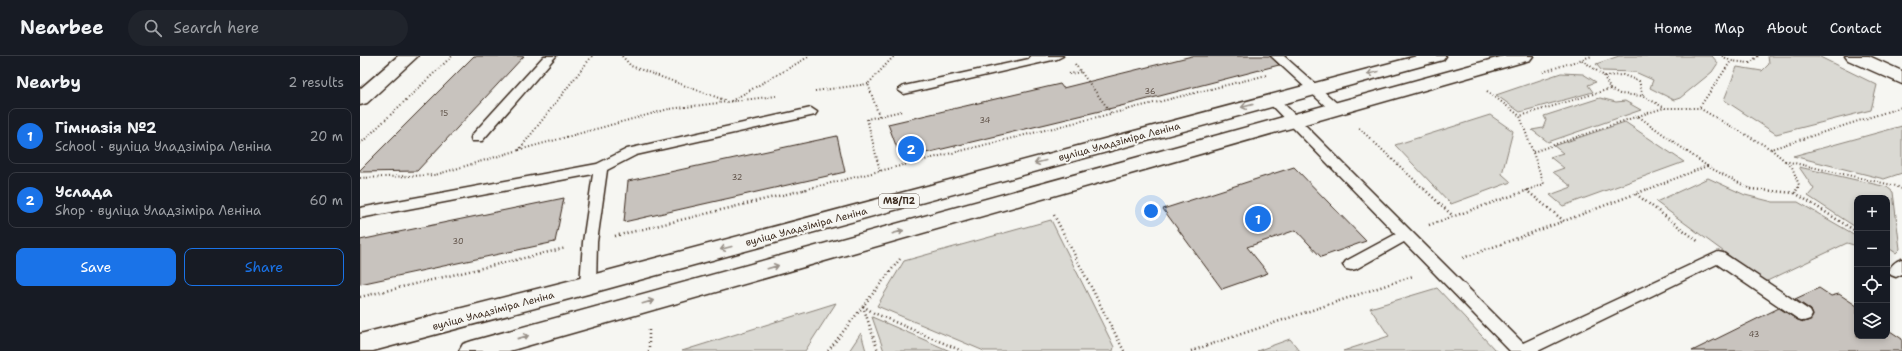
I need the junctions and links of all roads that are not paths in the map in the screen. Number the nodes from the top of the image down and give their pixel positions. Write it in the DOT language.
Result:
graph roads {
  1 [pos="409,56"];
  2 [pos="550,56"];
  3 [pos="1057,56"];
  4 [pos="1277,56"];
  5 [pos="1437,56"];
  6 [pos="1524,56"];
  7 [pos="1854,56"];
  8 [pos="1035,58"];
  9 [pos="1901,77"];
  10 [pos="1314,89"];
  11 [pos="904,90"];
  12 [pos="360,99"];
  13 [pos="1272,100"];
  14 [pos="1336,110"];
  15 [pos="811,112"];
  16 [pos="1293,122"];
  17 [pos="477,138"];
  18 [pos="601,168"];
  19 [pos="360,213"];
  20 [pos="1404,235"];
  21 [pos="1351,265"];
  22 [pos="588,285"];
  23 [pos="1804,315"];
  24 [pos="360,344"];
  25 [pos="472,351"];
  26 [pos="1521,351"];
  1 -- 12 [label="main road"];
  2 -- 17 [label="lane"];
  3 -- 8 [label="lane"];
  4 -- 10 [label="lane"];
  5 -- 10 [label="main road, вуліца Уладзіміра Леніна / М8/П2, one-way"];
  6 -- 14 [label="main road"];
  7 -- 9 [label="main road"];
  8 -- 11 [label="lane"];
  10 -- 13 [label="main road, вуліца Уладзіміра Леніна / М8/П2"];
  10 -- 14 [label="lane"];
  13 -- 16 [label="lane"];
  13 -- 22 [label="main road, вуліца Уладзіміра Леніна / М8/П2, one-way"];
  14 -- 16 [label="main road"];
  15 -- 18 [label="lane"];
  16 -- 20 [label="lane"];
  25 -- 16 [label="main road, one-way"];
  18 -- 19 [label="lane"];
  18 -- 22 [label="lane"];
  20 -- 21 [label="lane"];
  20 -- 26 [label="lane"];
  22 -- 24 [label="main road, вуліца Уладзіміра Леніна / М8/П2"];
  23 -- 26 [label="lane"];
}
